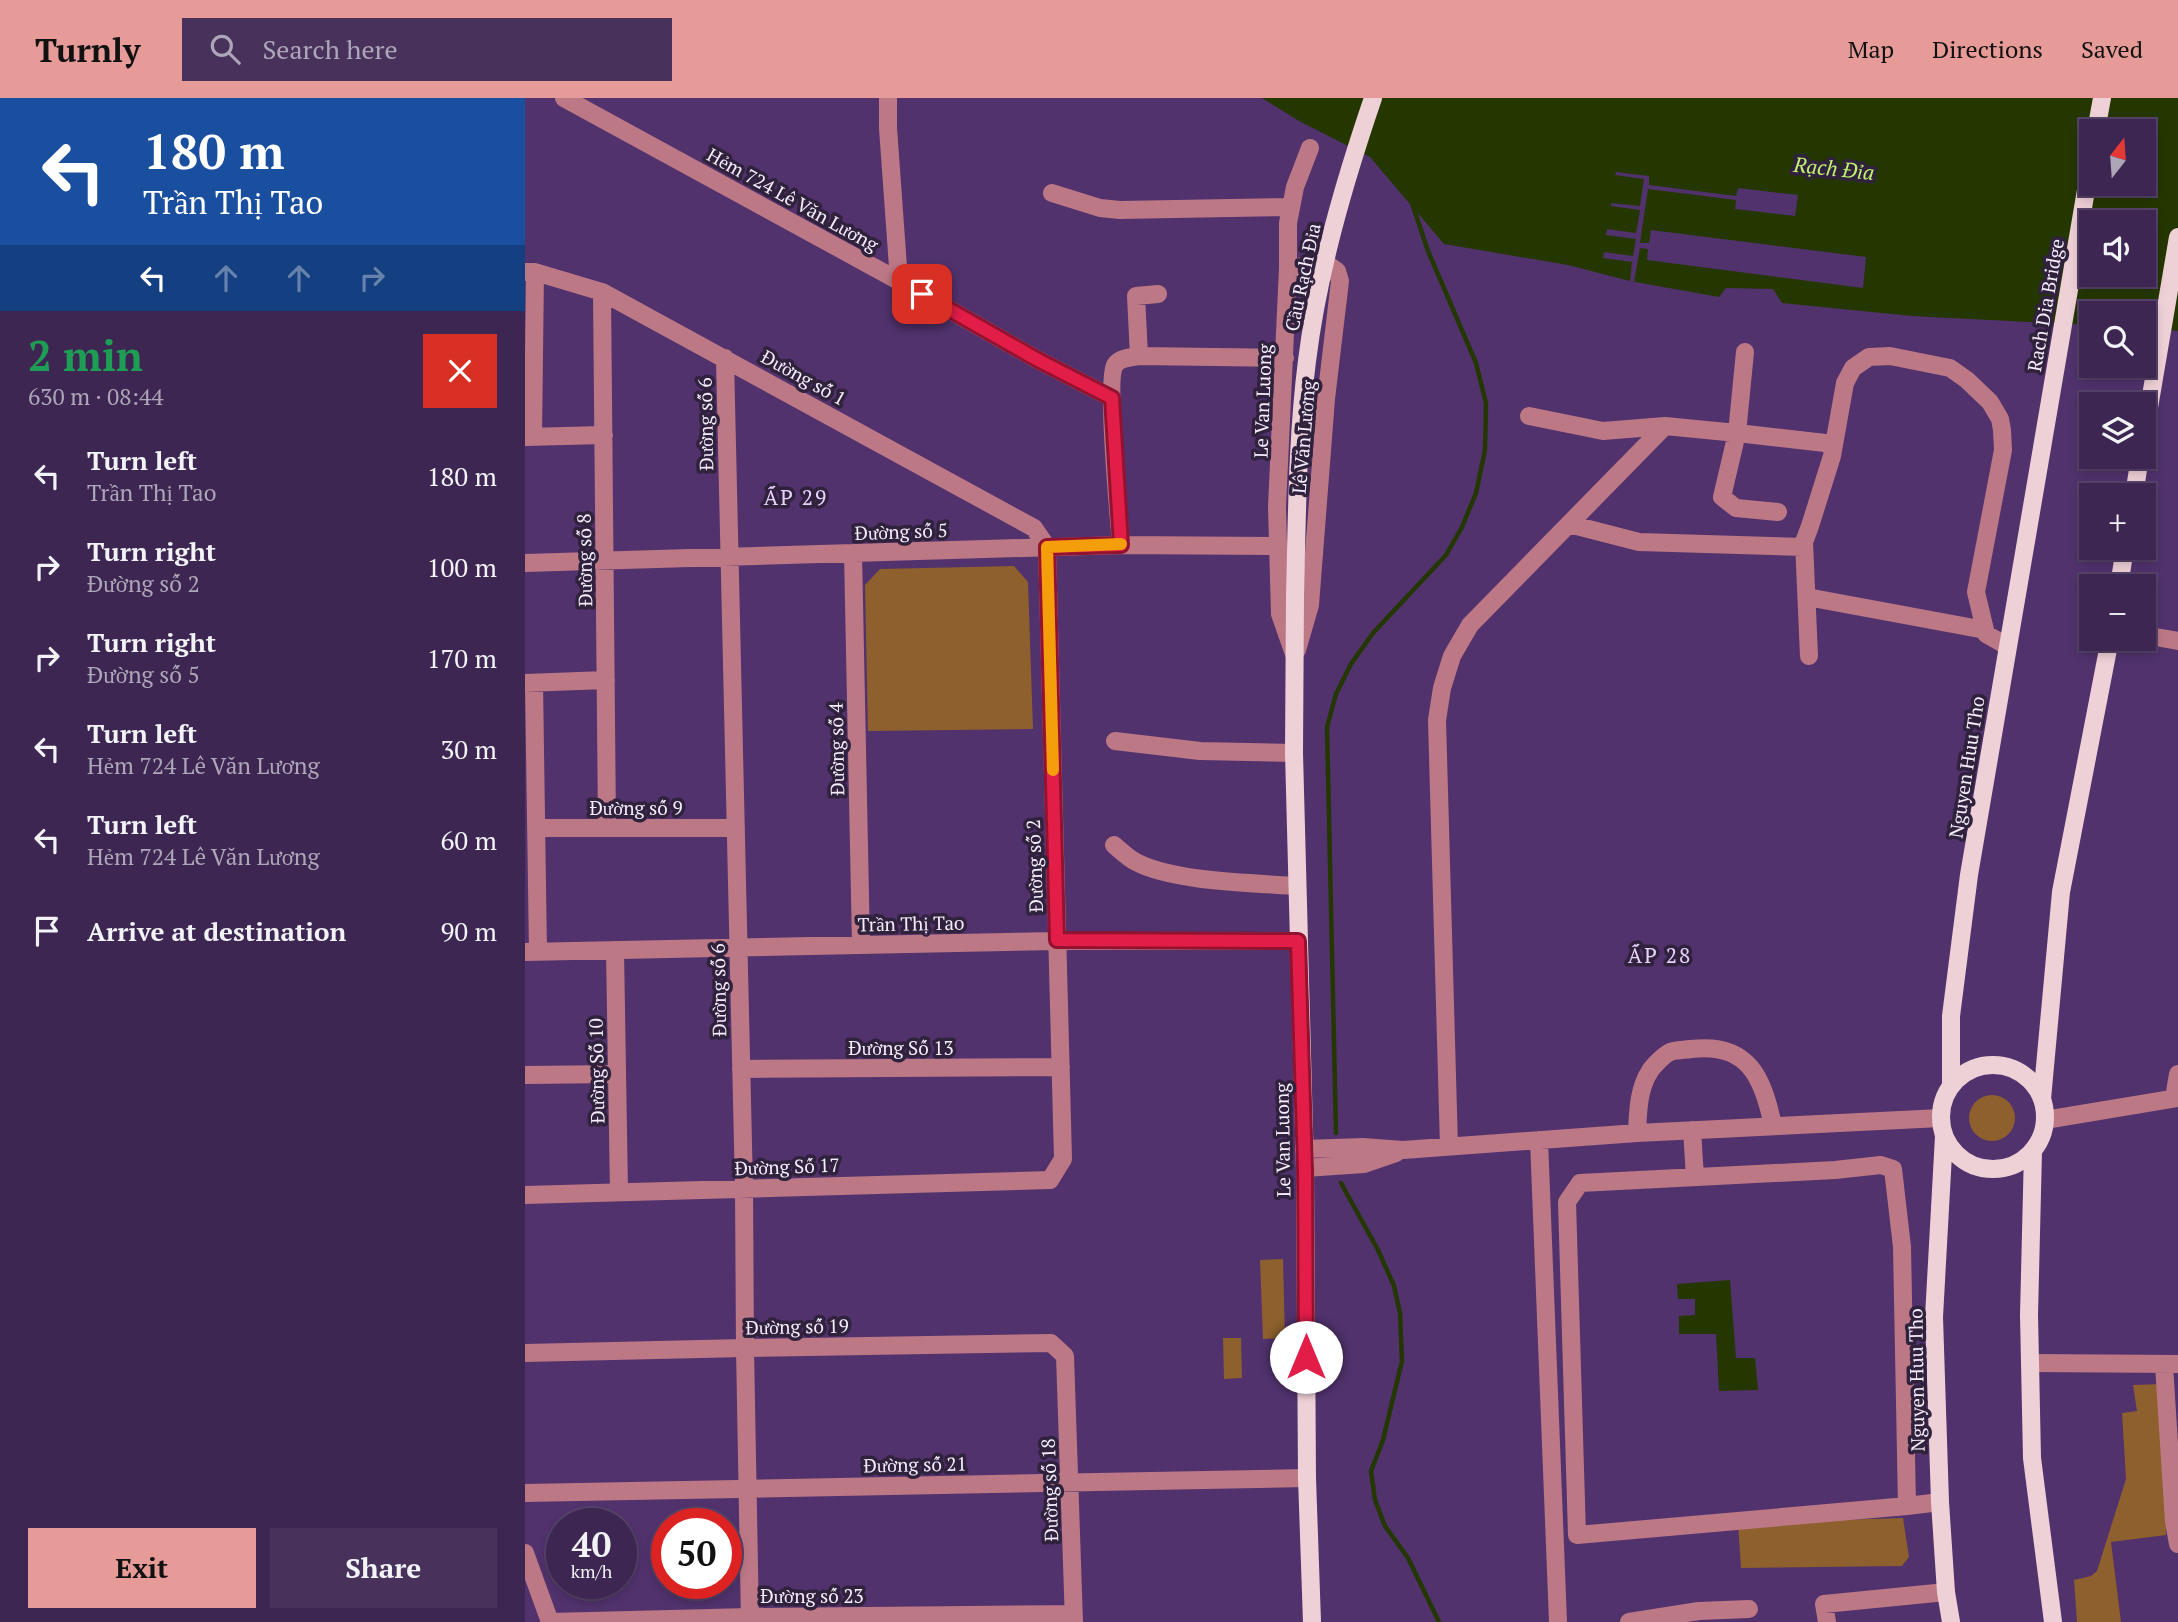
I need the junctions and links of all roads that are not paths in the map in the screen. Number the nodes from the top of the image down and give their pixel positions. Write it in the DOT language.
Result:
graph roads {
  1 [pos="564,98"];
  2 [pos="888,98"];
  3 [pos="1373,98"];
  4 [pos="2102,98"];
  5 [pos="2098,119"];
  6 [pos="1310,148"];
  7 [pos="1052,194"];
  8 [pos="2085,196"];
  9 [pos="1290,207"];
  10 [pos="2178,237"];
  11 [pos="1288,268"];
  12 [pos="530,272"];
  13 [pos="899,281"];
  14 [pos="602,292"];
  15 [pos="1158,295"];
  16 [pos="1745,352"];
  17 [pos="1139,356"];
  18 [pos="725,358"];
  19 [pos="1285,358"];
  20 [pos="2152,392"];
  21 [pos="1112,398"];
  22 [pos="1529,416"];
  23 [pos="1665,426"];
  24 [pos="1737,433"];
  25 [pos="604,435"];
  26 [pos="529,437"];
  27 [pos="1834,444"];
  28 [pos="2041,457"];
  29 [pos="1778,512"];
  30 [pos="1569,524"];
  31 [pos="1121,545"];
  32 [pos="1278,546"];
  33 [pos="1047,547"];
  34 [pos="1804,547"];
  35 [pos="853,553"];
  36 [pos="729,557"];
  37 [pos="605,560"];
  38 [pos="525,563"];
  39 [pos="1295,596"];
  40 [pos="1807,597"];
  41 [pos="1985,630"];
  42 [pos="2156,637"];
  43 [pos="2178,641"];
  44 [pos="2007,646"];
  45 [pos="2108,651"];
  46 [pos="1809,656"];
  47 [pos="1295,657"];
  48 [pos="606,680"];
  49 [pos="530,683"];
  50 [pos="1115,741"];
  51 [pos="1294,753"];
  52 [pos="607,827"];
  53 [pos="536,828"];
  54 [pos="736,828"];
  55 [pos="1115,845"];
  56 [pos="1297,886"];
  57 [pos="1057,940"];
  58 [pos="1298,941"];
  59 [pos="861,945"];
  60 [pos="739,947"];
  61 [pos="615,950"];
  62 [pos="531,952"];
  63 [pos="1061,1067"];
  64 [pos="741,1069"];
  65 [pos="617,1074"];
  66 [pos="2178,1074"];
  67 [pos="525,1075"];
  68 [pos="1951,1086"];
  69 [pos="2176,1098"];
  70 [pos="2042,1099"];
  71 [pos="2045,1120"];
  72 [pos="1773,1126"];
  73 [pos="1942,1127"];
  74 [pos="1692,1130"];
  75 [pos="1637,1133"];
  76 [pos="1539,1140"];
  77 [pos="1449,1147"];
  78 [pos="1304,1149"];
  79 [pos="2033,1151"];
  80 [pos="1363,1155"];
  81 [pos="1305,1168"];
  82 [pos="1695,1177"];
  83 [pos="1050,1180"];
  84 [pos="744,1188"];
  85 [pos="619,1192"];
  86 [pos="525,1195"];
  87 [pos="745,1348"];
  88 [pos="525,1353"];
  89 [pos="1065,1356"];
  90 [pos="2030,1363"];
  91 [pos="2171,1364"];
  92 [pos="1307,1478"];
  93 [pos="1070,1483"];
  94 [pos="747,1489"];
  95 [pos="525,1493"];
  96 [pos="1940,1502"];
  97 [pos="1907,1506"];
  98 [pos="2178,1544"];
  99 [pos="525,1553"];
  100 [pos="1946,1592"];
  101 [pos="1749,1609"];
  102 [pos="1699,1616"];
  103 [pos="1074,1618"];
  104 [pos="750,1619"];
  105 [pos="950,1619"];
  106 [pos="550,1622"];
  107 [pos="1312,1622"];
  108 [pos="1558,1622"];
  109 [pos="1629,1622"];
  110 [pos="1827,1622"];
  111 [pos="1951,1622"];
  112 [pos="2053,1622"];
  1 -- 13 [label="street, Hẻm 724 Lê Văn Lương"];
  2 -- 13 [label="street"];
  3 -- 39 [label="main road, Cầu Rạch Đỉa, bridge"];
  4 -- 5 [label="main road"];
  6 -- 9 [label="street, Le Van Luong"];
  7 -- 9 [label="street"];
  8 -- 28 [label="main road, Rach Dia Bridge"];
  9 -- 11 [label="street, Le Van Luong"];
  10 -- 20 [label="main road"];
  11 -- 19 [label="street, Le Van Luong"];
  11 -- 47 [label="street, Lê Văn Lương"];
  12 -- 14 [label="street, Đường số 1"];
  12 -- 26 [label="street"];
  13 -- 21 [label="street, Hẻm 724 Lê Văn Lương"];
  14 -- 18 [label="street, Đường số 1"];
  14 -- 25 [label="street, Đường số 8"];
  15 -- 17 [label="street"];
  16 -- 24 [label="street"];
  17 -- 19 [label="street"];
  17 -- 21 [label="street"];
  18 -- 33 [label="street, Đường số 1"];
  18 -- 36 [label="street, Đường số 6"];
  19 -- 32 [label="street, Le Van Luong"];
  21 -- 31 [label="street"];
  22 -- 23 [label="street"];
  23 -- 24 [label="street"];
  23 -- 30 [label="street"];
  24 -- 27 [label="street"];
  24 -- 29 [label="street"];
  25 -- 26 [label="street"];
  25 -- 37 [label="street, Đường số 8"];
  27 -- 34 [label="street"];
  27 -- 41 [label="street"];
  28 -- 44 [label="main road, Nguyen Huu Tho"];
  30 -- 34 [label="street"];
  30 -- 77 [label="street"];
  31 -- 32 [label="street, Đường số 5"];
  31 -- 33 [label="street, Đường số 5"];
  32 -- 47 [label="street, Le Van Luong"];
  33 -- 35 [label="street, Đường số 5"];
  33 -- 57 [label="street, Đường số 2"];
  34 -- 40 [label="street"];
  35 -- 36 [label="street, Đường số 5"];
  35 -- 59 [label="street, Đường số 4"];
  36 -- 37 [label="street, Đường số 5"];
  36 -- 54 [label="street, Đường số 6"];
  37 -- 38 [label="street, Đường số 5"];
  37 -- 48 [label="street, Đường số 8"];
  39 -- 47 [label="main road, Le Van Luong"];
  40 -- 41 [label="street"];
  40 -- 46 [label="street"];
  41 -- 44 [label="street"];
  42 -- 43 [label="street"];
  44 -- 68 [label="main road, Nguyen Huu Tho"];
  45 -- 70 [label="main road"];
  47 -- 51 [label="main road, Le Van Luong"];
  48 -- 49 [label="street"];
  48 -- 52 [label="street, Đường số 8"];
  49 -- 53 [label="street"];
  50 -- 51 [label="street"];
  51 -- 56 [label="main road, Le Van Luong"];
  52 -- 53 [label="street, Đường số 9"];
  52 -- 54 [label="street, Đường số 9"];
  53 -- 62 [label="street"];
  54 -- 60 [label="street, Đường số 6"];
  55 -- 56 [label="street"];
  56 -- 58 [label="main road, Le Van Luong"];
  57 -- 58 [label="street, Trần Thị Tao"];
  57 -- 59 [label="street, Trần Thị Tao"];
  57 -- 63 [label="street, Đường số 2"];
  58 -- 78 [label="main road, Le Van Luong"];
  59 -- 60 [label="street, Trần Thị Tao"];
  60 -- 61 [label="street, Trần Thị Tao"];
  60 -- 64 [label="street, Đường số 6"];
  61 -- 62 [label="street, Trần Thị Tao"];
  61 -- 65 [label="street, Đường Số 10"];
  63 -- 64 [label="street, Đường Số 13"];
  63 -- 83 [label="street, Đường số 2"];
  64 -- 84 [label="street, Đường số 6"];
  65 -- 67 [label="street"];
  65 -- 85 [label="street, Đường Số 10"];
  66 -- 69 [label="street"];
  68 -- 70 [label="main road"];
  68 -- 73 [label="main road"];
  69 -- 71 [label="street"];
  70 -- 71 [label="main road"];
  71 -- 79 [label="main road"];
  72 -- 73 [label="street"];
  72 -- 74 [label="street"];
  72 -- 75 [label="street"];
  73 -- 79 [label="main road"];
  73 -- 96 [label="main road, Nguyen Huu Tho"];
  74 -- 75 [label="street"];
  74 -- 82 [label="street"];
  75 -- 76 [label="street"];
  76 -- 77 [label="street"];
  76 -- 108 [label="street"];
  77 -- 80 [label="street"];
  78 -- 80 [label="street"];
  78 -- 81 [label="main road, Le Van Luong"];
  79 -- 90 [label="main road"];
  80 -- 81 [label="street"];
  81 -- 92 [label="main road, Le Van Luong"];
  82 -- 97 [label="street"];
  82 -- 97 [label="street"];
  83 -- 84 [label="street, Đường Số 17"];
  84 -- 85 [label="street, Đường Số 17"];
  84 -- 87 [label="street, Đường số 6"];
  85 -- 86 [label="street, Đường Số 17"];
  87 -- 88 [label="street, Đường số 19"];
  87 -- 89 [label="street, Đường số 19"];
  87 -- 94 [label="street, Đường số 6"];
  89 -- 93 [label="street, Đường số 18"];
  90 -- 91 [label="street"];
  90 -- 112 [label="main road"];
  91 -- 98 [label="street"];
  92 -- 93 [label="street, Đường số 21"];
  92 -- 107 [label="main road, Le Van Luong"];
  93 -- 94 [label="street, Đường số 21"];
  93 -- 103 [label="street, Đường số 18"];
  94 -- 95 [label="street, Đường số 21"];
  94 -- 104 [label="street, Đường số 6"];
  96 -- 97 [label="street"];
  96 -- 100 [label="main road, Nguyen Huu Tho"];
  99 -- 106 [label="street"];
  100 -- 110 [label="street"];
  100 -- 111 [label="main road, Nguyen Huu Tho"];
  101 -- 102 [label="street"];
  102 -- 109 [label="street"];
  103 -- 105 [label="street, Đường số 23"];
  104 -- 105 [label="street, Đường số 23"];
  104 -- 106 [label="street, Đường số 23"];
}
